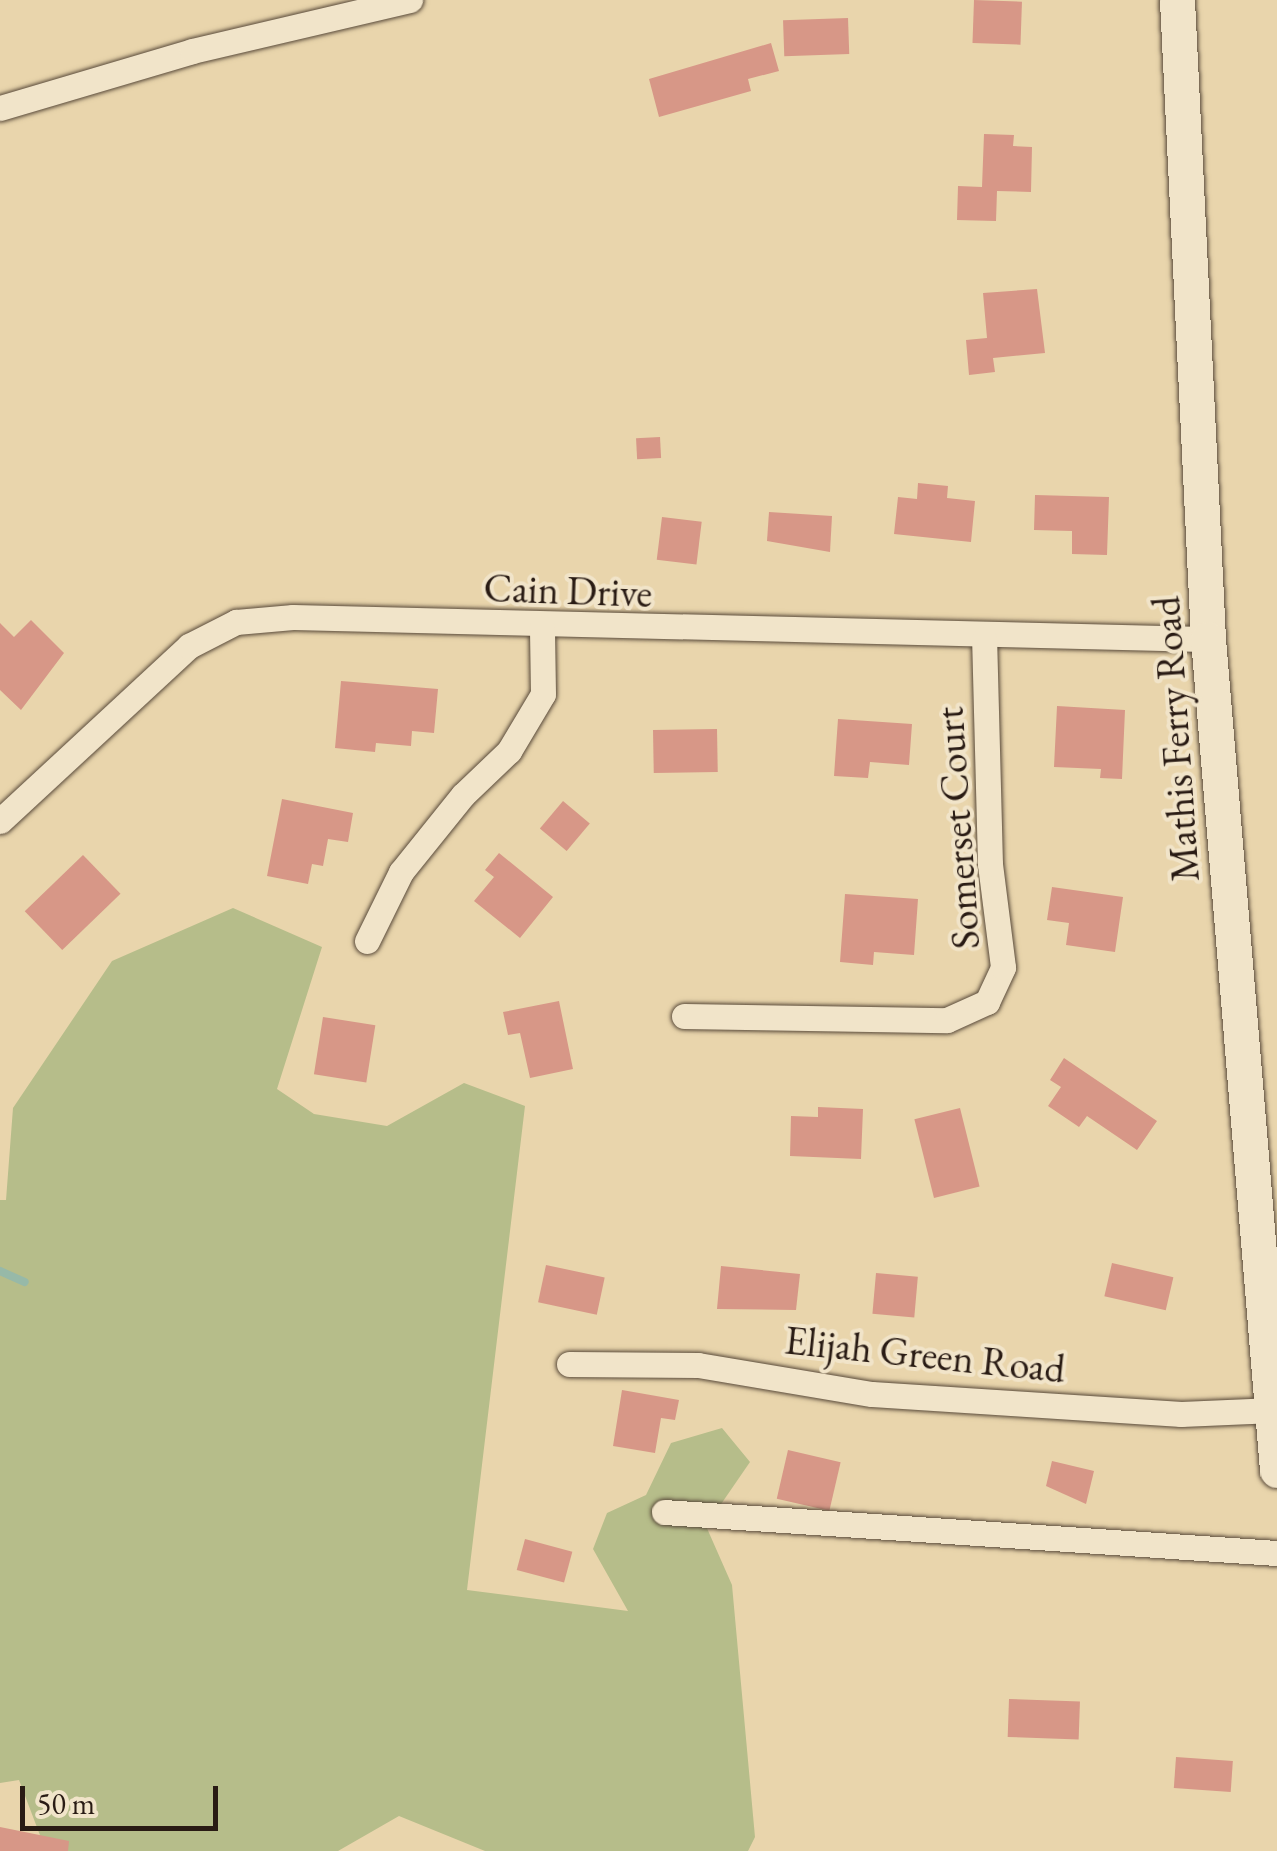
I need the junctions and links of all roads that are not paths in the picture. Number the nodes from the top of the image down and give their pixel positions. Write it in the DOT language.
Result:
graph roads {
  1 [pos="410,0"];
  2 [pos="1177,0"];
  3 [pos="0,108"];
  4 [pos="542,628"];
  5 [pos="984,639"];
  6 [pos="1208,639"];
  7 [pos="0,821"];
  8 [pos="367,942"];
  9 [pos="684,1016"];
  10 [pos="568,1364"];
  11 [pos="1274,1410"];
  12 [pos="1277,1470"];
  13 [pos="664,1512"];
  14 [pos="1277,1553"];
  1 -- 3 [label="street"];
  2 -- 6 [label="main road, Mathis Ferry Road"];
  4 -- 5 [label="street, Cain Drive"];
  4 -- 7 [label="street, Cain Drive"];
  4 -- 8 [label="street"];
  5 -- 6 [label="street, Cain Drive"];
  5 -- 9 [label="street, Somerset Court"];
  6 -- 11 [label="main road, Mathis Ferry Road"];
  10 -- 11 [label="street, Elijah Green Road"];
  11 -- 12 [label="main road, Mathis Ferry Road"];
  13 -- 14 [label="street"];
}
